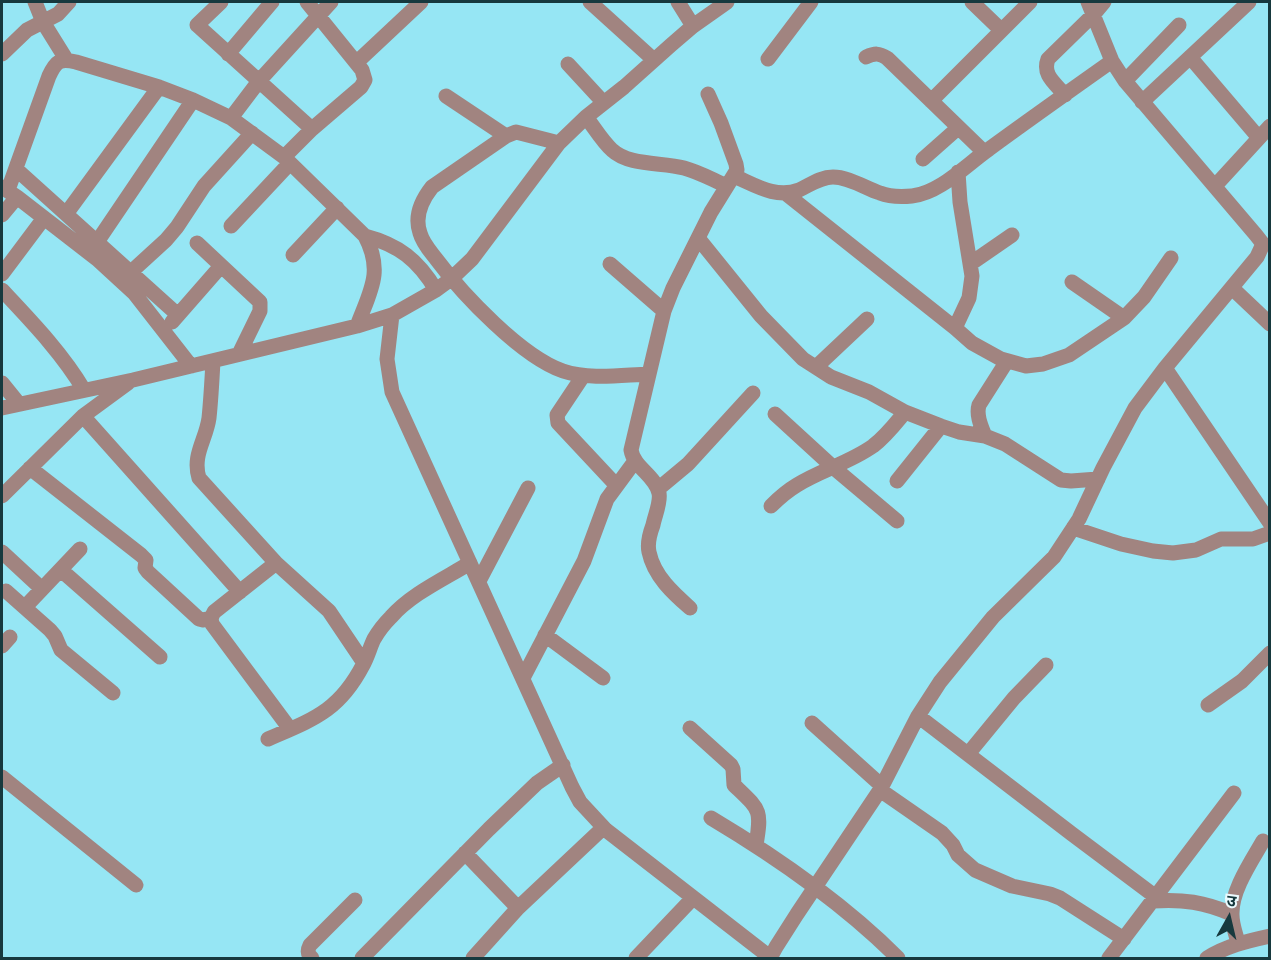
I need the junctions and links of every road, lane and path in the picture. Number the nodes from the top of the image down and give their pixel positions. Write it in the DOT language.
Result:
graph roads {
  1 [pos="35,2"];
  2 [pos="69,2"];
  3 [pos="221,2"];
  4 [pos="272,2"];
  5 [pos="307,2"];
  6 [pos="331,2"];
  7 [pos="421,2"];
  8 [pos="590,2"];
  9 [pos="678,2"];
  10 [pos="727,2"];
  11 [pos="811,2"];
  12 [pos="972,2"];
  13 [pos="1029,2"];
  14 [pos="1104,2"];
  15 [pos="1249,2"];
  16 [pos="1091,8"];
  17 [pos="318,14"];
  18 [pos="43,22"];
  19 [pos="693,26"];
  20 [pos="1179,26"];
  21 [pos="1001,30"];
  22 [pos="2,54"];
  23 [pos="228,54"];
  24 [pos="866,57"];
  25 [pos="1190,57"];
  26 [pos="66,59"];
  27 [pos="768,59"];
  28 [pos="654,60"];
  29 [pos="1112,61"];
  30 [pos="357,62"];
  31 [pos="568,64"];
  32 [pos="259,81"];
  33 [pos="1125,81"];
  34 [pos="159,87"];
  35 [pos="708,94"];
  36 [pos="1065,95"];
  37 [pos="446,96"];
  38 [pos="193,100"];
  39 [pos="931,101"];
  40 [pos="1142,102"];
  41 [pos="604,103"];
  42 [pos="586,117"];
  43 [pos="231,118"];
  44 [pos="958,128"];
  45 [pos="312,129"];
  46 [pos="1264,132"];
  47 [pos="252,134"];
  48 [pos="506,136"];
  49 [pos="559,143"];
  50 [pos="984,152"];
  51 [pos="923,159"];
  52 [pos="287,160"];
  53 [pos="16,169"];
  54 [pos="958,172"];
  55 [pos="730,181"];
  56 [pos="1215,186"];
  57 [pos="9,191"];
  58 [pos="785,194"];
  59 [pos="337,208"];
  60 [pos="66,214"];
  61 [pos="2,215"];
  62 [pos="44,218"];
  63 [pos="231,226"];
  64 [pos="1012,235"];
  65 [pos="365,236"];
  66 [pos="698,238"];
  67 [pos="1266,240"];
  68 [pos="98,242"];
  69 [pos="197,243"];
  70 [pos="293,255"];
  71 [pos="1172,258"];
  72 [pos="610,264"];
  73 [pos="970,264"];
  74 [pos="221,266"];
  75 [pos="131,272"];
  76 [pos="2,274"];
  77 [pos="451,279"];
  78 [pos="1072,282"];
  79 [pos="1232,288"];
  80 [pos="436,290"];
  81 [pos="2,291"];
  82 [pos="664,311"];
  83 [pos="178,315"];
  84 [pos="392,315"];
  85 [pos="1125,318"];
  86 [pos="867,319"];
  87 [pos="1269,324"];
  88 [pos="357,326"];
  89 [pos="955,328"];
  90 [pos="164,331"];
  91 [pos="239,354"];
  92 [pos="213,361"];
  93 [pos="1007,361"];
  94 [pos="191,366"];
  95 [pos="816,368"];
  96 [pos="1165,368"];
  97 [pos="649,374"];
  98 [pos="583,376"];
  99 [pos="133,380"];
  100 [pos="2,383"];
  101 [pos="84,390"];
  102 [pos="753,393"];
  103 [pos="20,404"];
  104 [pos="2,408"];
  105 [pos="905,412"];
  106 [pos="775,414"];
  107 [pos="83,416"];
  108 [pos="941,426"];
  109 [pos="985,436"];
  110 [pos="635,461"];
  111 [pos="30,468"];
  112 [pos="834,468"];
  113 [pos="1098,479"];
  114 [pos="897,481"];
  115 [pos="616,485"];
  116 [pos="528,488"];
  117 [pos="658,489"];
  118 [pos="2,496"];
  119 [pos="771,506"];
  120 [pos="897,521"];
  121 [pos="1269,523"];
  122 [pos="1073,528"];
  123 [pos="1269,533"];
  124 [pos="80,549"];
  125 [pos="2,552"];
  126 [pos="276,563"];
  127 [pos="470,563"];
  128 [pos="60,570"];
  129 [pos="479,581"];
  130 [pos="42,589"];
  131 [pos="6,591"];
  132 [pos="240,592"];
  133 [pos="25,608"];
  134 [pos="690,609"];
  135 [pos="211,618"];
  136 [pos="545,635"];
  137 [pos="1269,653"];
  138 [pos="160,657"];
  139 [pos="364,663"];
  140 [pos="1046,665"];
  141 [pos="523,678"];
  142 [pos="603,678"];
  143 [pos="113,693"];
  144 [pos="1208,705"];
  145 [pos="918,716"];
  146 [pos="812,723"];
  147 [pos="690,728"];
  148 [pos="290,729"];
  149 [pos="268,739"];
  150 [pos="968,754"];
  151 [pos="562,765"];
  152 [pos="2,777"];
  153 [pos="881,788"];
  154 [pos="1234,793"];
  155 [pos="711,818"];
  156 [pos="603,828"];
  157 [pos="1263,841"];
  158 [pos="756,845"];
  159 [pos="465,853"];
  160 [pos="136,885"];
  161 [pos="815,886"];
  162 [pos="693,898"];
  163 [pos="1155,899"];
  164 [pos="355,900"];
  165 [pos="518,908"];
  166 [pos="1232,914"];
  167 [pos="1269,936"];
  168 [pos="1124,939"];
  169 [pos="1238,943"];
  170 [pos="312,958"];
  171 [pos="362,958"];
  172 [pos="473,958"];
  173 [pos="636,958"];
  174 [pos="770,958"];
  175 [pos="898,958"];
  176 [pos="1109,958"];
  177 [pos="1207,958"];
  1 -- 18 [label="street"];
  2 -- 18 [label="street"];
  3 -- 23 [label="street"];
  4 -- 23 [label="street"];
  5 -- 17 [label="street"];
  6 -- 17 [label="street"];
  7 -- 30 [label="street"];
  8 -- 28 [label="street"];
  9 -- 19 [label="street"];
  10 -- 19 [label="street"];
  11 -- 27 [label="street"];
  12 -- 21 [label="street"];
  13 -- 21 [label="street"];
  14 -- 16 [label="street"];
  15 -- 25 [label="street"];
  16 -- 29 [label="street"];
  16 -- 36 [label="street"];
  17 -- 30 [label="street"];
  17 -- 32 [label="street"];
  18 -- 22 [label="street"];
  18 -- 26 [label="street"];
  19 -- 28 [label="street"];
  20 -- 33 [label="street"];
  21 -- 39 [label="street"];
  23 -- 32 [label="street"];
  24 -- 39 [label="street"];
  25 -- 40 [label="street"];
  25 -- 46 [label="street"];
  26 -- 34 [label="street"];
  26 -- 53 [label="street"];
  28 -- 41 [label="street"];
  29 -- 33 [label="street"];
  29 -- 36 [label="street"];
  30 -- 45 [label="street"];
  31 -- 41 [label="street"];
  32 -- 43 [label="street"];
  32 -- 45 [label="street"];
  33 -- 40 [label="street"];
  34 -- 38 [label="street"];
  34 -- 60 [label="street"];
  35 -- 55 [label="street"];
  36 -- 50 [label="street"];
  37 -- 48 [label="street"];
  38 -- 43 [label="street"];
  38 -- 68 [label="street"];
  39 -- 44 [label="street"];
  40 -- 56 [label="street"];
  41 -- 42 [label="street"];
  42 -- 49 [label="street"];
  42 -- 55 [label="street"];
  43 -- 47 [label="street"];
  44 -- 50 [label="street"];
  44 -- 51 [label="street"];
  45 -- 52 [label="street"];
  46 -- 56 [label="street"];
  47 -- 52 [label="street"];
  47 -- 75 [label="street"];
  48 -- 49 [label="street"];
  48 -- 77 [label="street"];
  49 -- 77 [label="street"];
  50 -- 54 [label="street"];
  52 -- 59 [label="street"];
  52 -- 63 [label="street"];
  53 -- 57 [label="street"];
  53 -- 60 [label="street"];
  54 -- 58 [label="street"];
  54 -- 73 [label="street"];
  55 -- 58 [label="street"];
  55 -- 66 [label="street"];
  56 -- 67 [label="street"];
  57 -- 61 [label="street"];
  57 -- 62 [label="street"];
  58 -- 89 [label="street"];
  59 -- 65 [label="street"];
  59 -- 70 [label="street"];
  60 -- 68 [label="street"];
  62 -- 76 [label="street"];
  62 -- 90 [label="street"];
  64 -- 73 [label="street"];
  65 -- 80 [label="street"];
  65 -- 88 [label="street"];
  66 -- 82 [label="street"];
  66 -- 95 [label="street"];
  67 -- 79 [label="street"];
  68 -- 75 [label="street"];
  69 -- 74 [label="street"];
  71 -- 85 [label="street"];
  72 -- 82 [label="street"];
  73 -- 89 [label="street"];
  74 -- 83 [label="street"];
  74 -- 91 [label="street"];
  75 -- 83 [label="street"];
  77 -- 80 [label="street"];
  77 -- 98 [label="street"];
  78 -- 85 [label="street"];
  79 -- 87 [label="street"];
  79 -- 96 [label="street"];
  80 -- 84 [label="street"];
  81 -- 101 [label="street"];
  82 -- 97 [label="street"];
  83 -- 90 [label="street"];
  84 -- 88 [label="street"];
  84 -- 127 [label="street"];
  85 -- 93 [label="street"];
  86 -- 95 [label="street"];
  88 -- 91 [label="street"];
  89 -- 93 [label="street"];
  90 -- 94 [label="street"];
  91 -- 92 [label="street"];
  92 -- 94 [label="street"];
  92 -- 126 [label="street"];
  93 -- 109 [label="street"];
  94 -- 99 [label="street"];
  95 -- 105 [label="street"];
  96 -- 113 [label="street"];
  96 -- 121 [label="street"];
  97 -- 98 [label="street"];
  97 -- 110 [label="street"];
  98 -- 115 [label="street"];
  99 -- 101 [label="street"];
  99 -- 107 [label="street"];
  100 -- 103 [label="street"];
  101 -- 103 [label="street"];
  102 -- 117 [label="street"];
  103 -- 104 [label="street"];
  105 -- 108 [label="street"];
  105 -- 112 [label="street"];
  106 -- 112 [label="street"];
  107 -- 111 [label="street"];
  107 -- 132 [label="street"];
  108 -- 109 [label="street"];
  108 -- 114 [label="street"];
  109 -- 113 [label="street"];
  110 -- 115 [label="street"];
  110 -- 117 [label="street"];
  111 -- 118 [label="street"];
  111 -- 135 [label="street"];
  112 -- 119 [label="street"];
  112 -- 120 [label="street"];
  113 -- 122 [label="street"];
  115 -- 136 [label="street"];
  116 -- 129 [label="street"];
  117 -- 134 [label="street"];
  122 -- 123 [label="street"];
  122 -- 145 [label="street"];
  124 -- 128 [label="street"];
  125 -- 130 [label="street"];
  126 -- 132 [label="street"];
  126 -- 139 [label="street"];
  127 -- 129 [label="street"];
  127 -- 139 [label="street"];
  128 -- 130 [label="street"];
  128 -- 138 [label="street"];
  129 -- 141 [label="street"];
  130 -- 133 [label="street"];
  131 -- 133 [label="street"];
  132 -- 135 [label="street"];
  133 -- 143 [label="street"];
  135 -- 148 [label="street"];
  136 -- 141 [label="street"];
  136 -- 142 [label="street"];
  137 -- 144 [label="street"];
  139 -- 148 [label="street"];
  140 -- 150 [label="street"];
  141 -- 151 [label="street"];
  145 -- 150 [label="street"];
  145 -- 153 [label="street"];
  146 -- 153 [label="street"];
  147 -- 158 [label="street"];
  148 -- 149 [label="street"];
  150 -- 163 [label="street"];
  151 -- 156 [label="street"];
  151 -- 159 [label="street"];
  152 -- 160 [label="street"];
  153 -- 161 [label="street"];
  153 -- 168 [label="street"];
  154 -- 163 [label="street"];
  155 -- 158 [label="street"];
  156 -- 162 [label="street"];
  156 -- 165 [label="street"];
  157 -- 166 [label="street"];
  158 -- 161 [label="street"];
  159 -- 165 [label="street"];
  159 -- 171 [label="street"];
  161 -- 174 [label="street"];
  161 -- 175 [label="street"];
  162 -- 173 [label="street"];
  162 -- 174 [label="street"];
  163 -- 166 [label="street"];
  163 -- 168 [label="street"];
  164 -- 170 [label="street"];
  165 -- 172 [label="street"];
  166 -- 169 [label="street"];
  167 -- 169 [label="street"];
  168 -- 176 [label="street"];
  169 -- 177 [label="street"];
}
